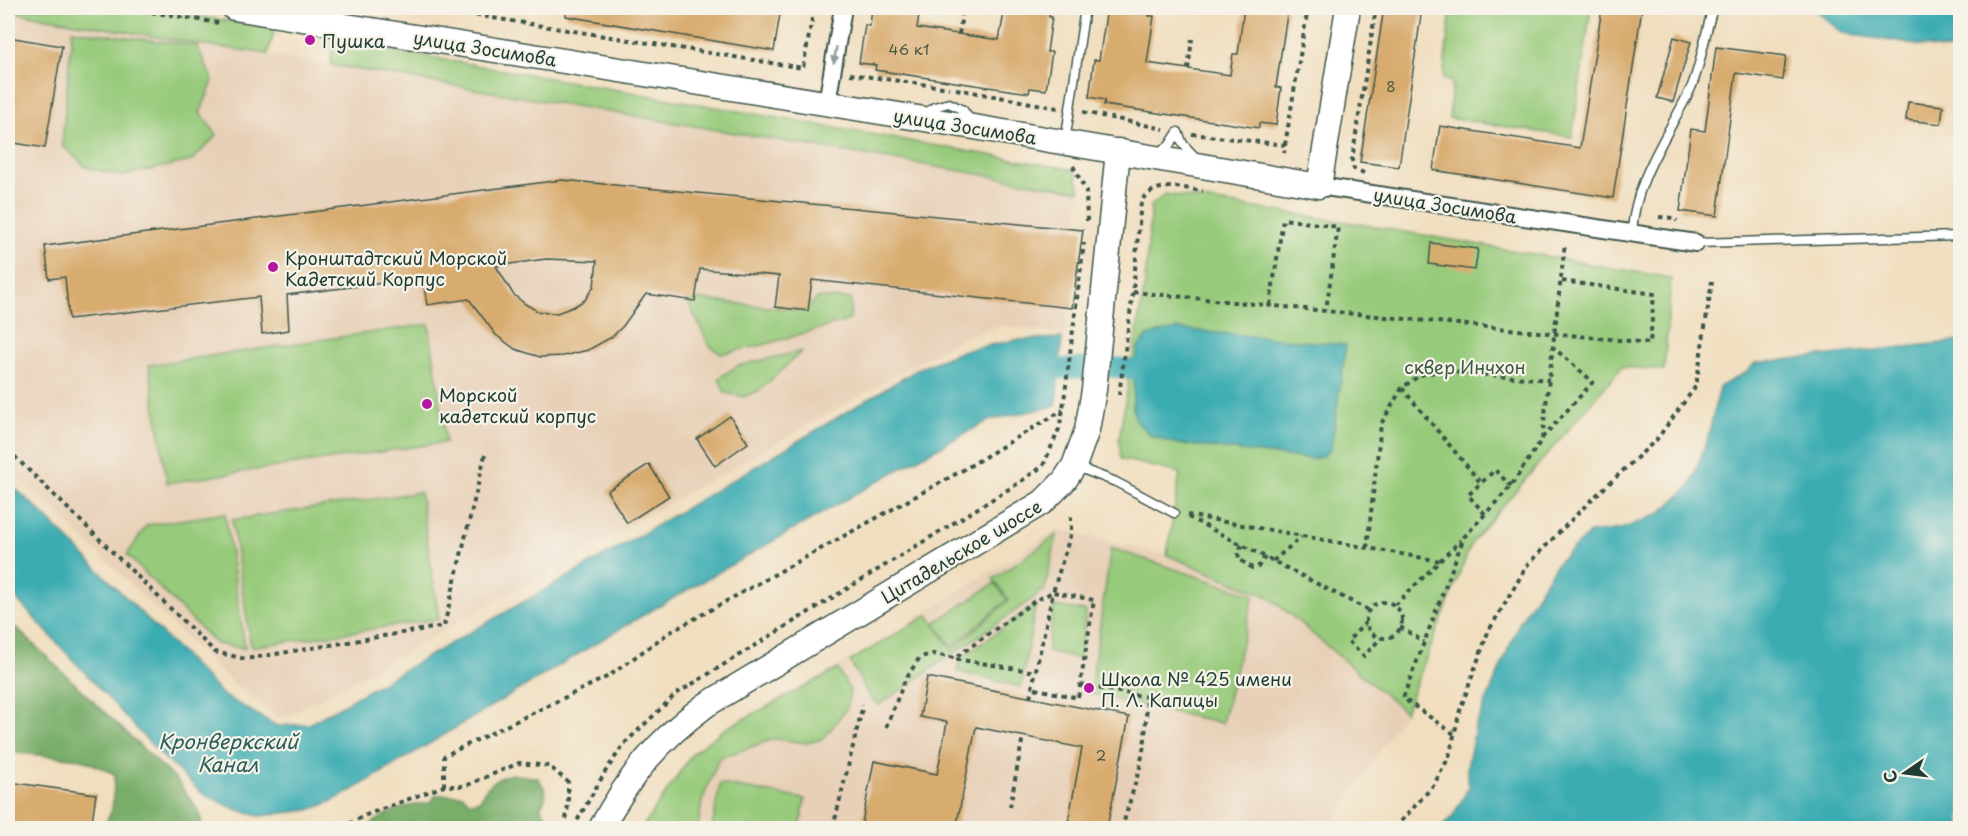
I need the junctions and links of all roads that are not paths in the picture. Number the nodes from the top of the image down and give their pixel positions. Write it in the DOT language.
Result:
graph roads {
  1 [pos="234,8"];
  2 [pos="843,8"];
  3 [pos="1084,8"];
  4 [pos="1348,8"];
  5 [pos="1713,8"];
  6 [pos="335,16"];
  7 [pos="827,103"];
  8 [pos="1065,142"];
  9 [pos="1118,151"];
  10 [pos="1319,186"];
  11 [pos="1632,233"];
  12 [pos="1960,236"];
  13 [pos="1696,243"];
  14 [pos="1074,466"];
  15 [pos="1174,513"];
  16 [pos="601,828"];
  1 -- 6 [label="main road, улица Зосимова"];
  2 -- 7 [label="street, one-way"];
  3 -- 8 [label="lane"];
  4 -- 10 [label="main road"];
  5 -- 11 [label="lane"];
  6 -- 7 [label="main road, улица Зосимова"];
  7 -- 8 [label="main road, улица Зосимова"];
  8 -- 9 [label="main road, улица Зосимова"];
  9 -- 10 [label="main road, улица Зосимова"];
  9 -- 14 [label="main road, Цитадельское шоссе"];
  10 -- 11 [label="street, улица Зосимова"];
  11 -- 13 [label="street, улица Зосимова"];
  12 -- 13 [label="lane"];
  14 -- 15 [label="lane"];
  14 -- 16 [label="main road, Цитадельское шоссе"];
}
